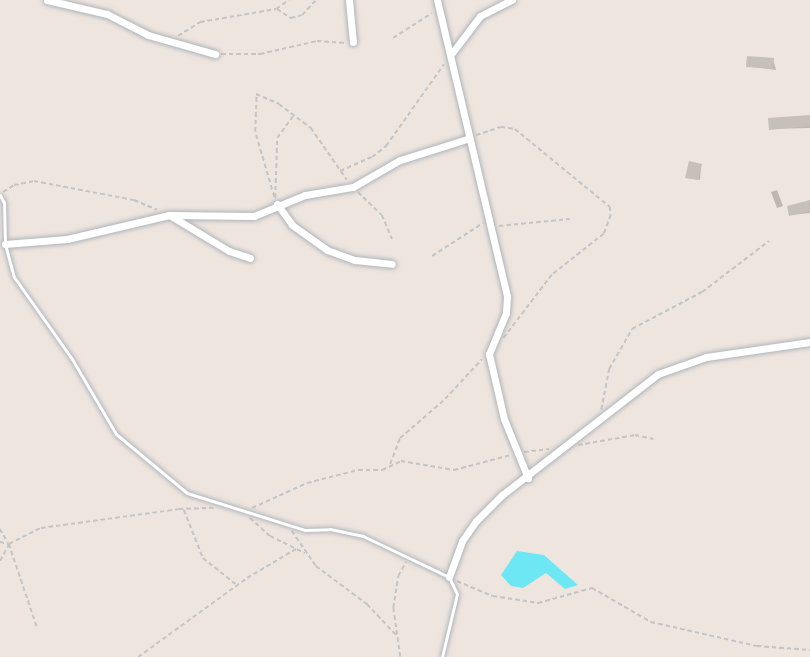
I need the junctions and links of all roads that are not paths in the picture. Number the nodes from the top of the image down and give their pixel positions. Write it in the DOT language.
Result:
graph roads {
  1 [pos="47,0"];
  2 [pos="349,0"];
  3 [pos="512,0"];
  4 [pos="438,3"];
  5 [pos="465,35"];
  6 [pos="448,37"];
  7 [pos="352,42"];
  8 [pos="452,53"];
  9 [pos="215,54"];
  10 [pos="467,139"];
  11 [pos="0,195"];
  12 [pos="276,202"];
  13 [pos="169,215"];
  14 [pos="5,244"];
  15 [pos="250,258"];
  16 [pos="392,264"];
  17 [pos="810,342"];
  18 [pos="528,478"];
  19 [pos="449,577"];
  20 [pos="442,657"];
  1 -- 9 [label="street"];
  2 -- 7 [label="street"];
  3 -- 5 [label="street"];
  4 -- 6 [label="street"];
  5 -- 6 [label="street"];
  5 -- 8 [label="street"];
  6 -- 8 [label="street"];
  8 -- 10 [label="street"];
  10 -- 12 [label="street"];
  10 -- 18 [label="street"];
  11 -- 14 [label="lane"];
  12 -- 13 [label="street"];
  12 -- 16 [label="street"];
  13 -- 14 [label="street"];
  13 -- 15 [label="street"];
  14 -- 19 [label="lane"];
  17 -- 18 [label="street"];
  18 -- 19 [label="street"];
  19 -- 20 [label="lane"];
}
